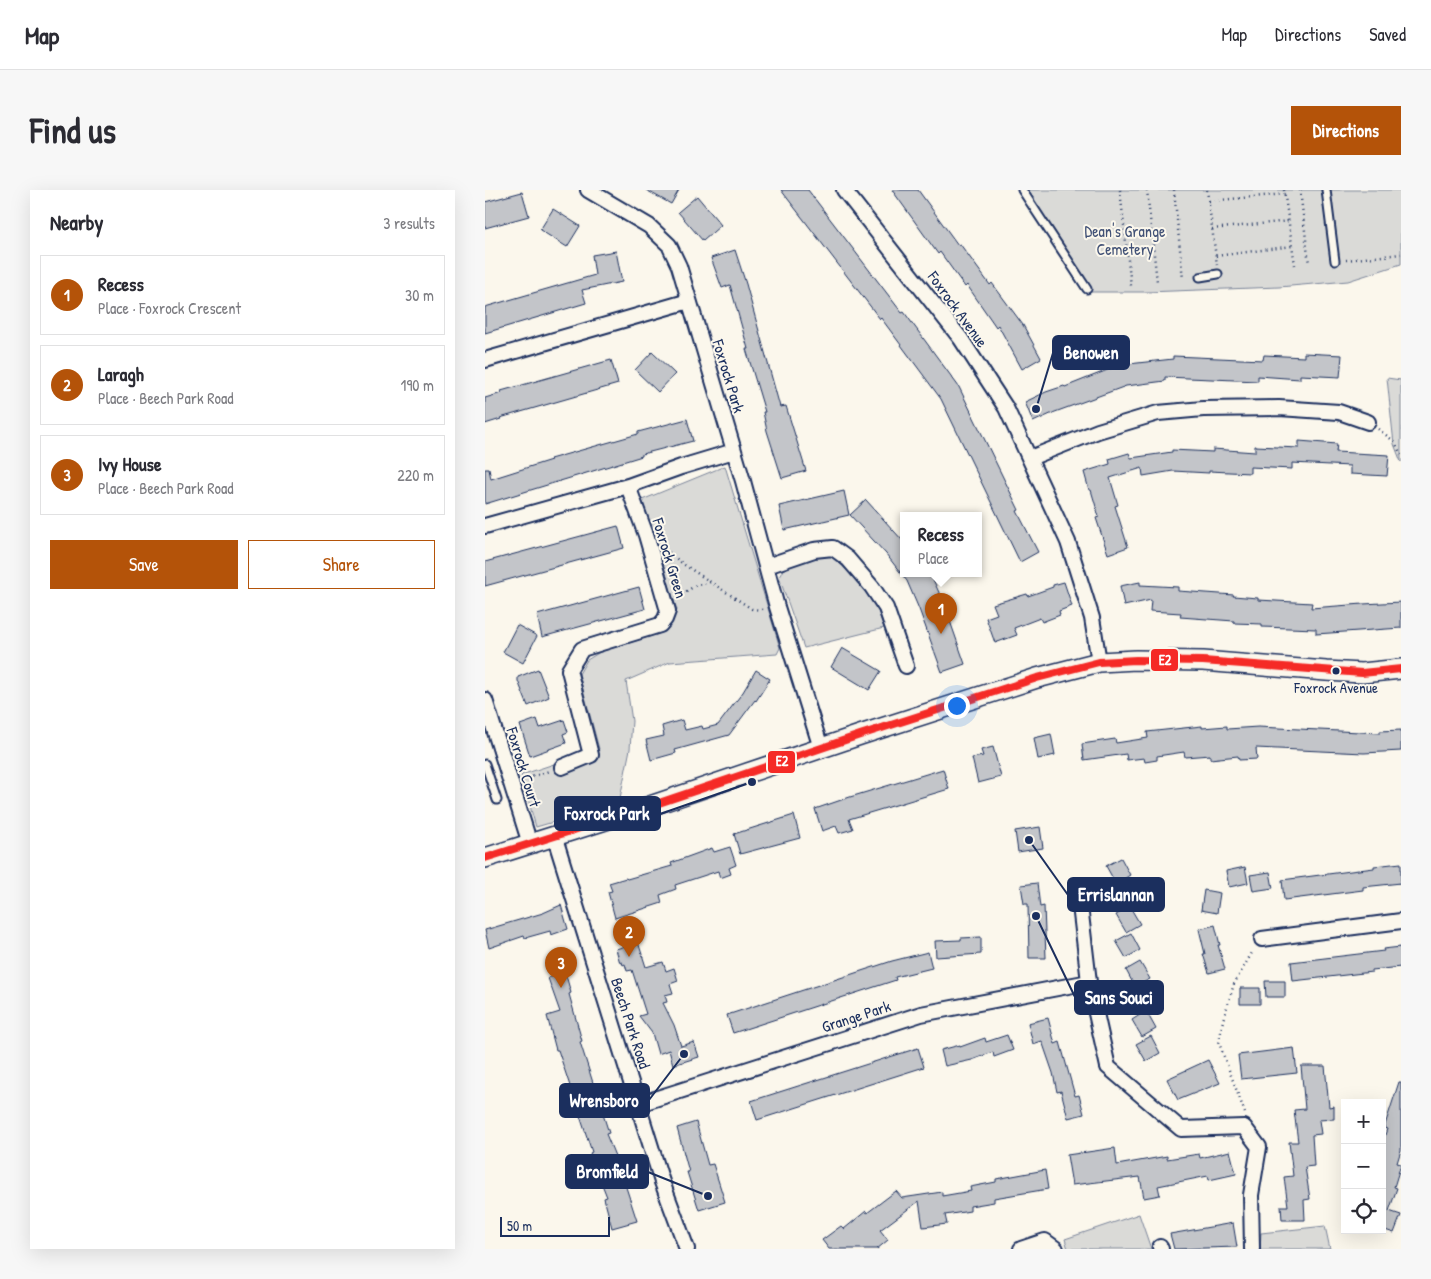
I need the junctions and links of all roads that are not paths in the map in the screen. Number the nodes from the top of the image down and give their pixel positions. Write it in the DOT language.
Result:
graph roads {
  1 [pos="588,190"];
  2 [pos="844,190"];
  3 [pos="1022,190"];
  4 [pos="1326,190"];
  5 [pos="1335,262"];
  6 [pos="1218,274"];
  7 [pos="1200,277"];
  8 [pos="1087,289"];
  9 [pos="689,302"];
  10 [pos="485,360"];
  11 [pos="1368,422"];
  12 [pos="734,451"];
  13 [pos="1030,458"];
  14 [pos="628,486"];
  15 [pos="485,526"];
  16 [pos="767,566"];
  17 [pos="1099,662"];
  18 [pos="906,666"];
  19 [pos="1401,669"];
  20 [pos="487,709"];
  21 [pos="821,748"];
  22 [pos="485,764"];
  23 [pos="562,766"];
  24 [pos="497,800"];
  25 [pos="554,835"];
  26 [pos="530,844"];
  27 [pos="485,858"];
  28 [pos="1079,897"];
  29 [pos="1401,921"];
  30 [pos="1262,939"];
  31 [pos="1089,982"];
  32 [pos="639,1104"];
  33 [pos="1051,1245"];
  34 [pos="687,1249"];
  35 [pos="1021,1249"];
  36 [pos="1252,1249"];
  1 -- 9 [label="street, Foxrock Park"];
  2 -- 13 [label="street, Foxrock Avenue"];
  3 -- 8 [label="lane"];
  4 -- 5 [label="lane"];
  6 -- 7 [label="lane"];
  9 -- 10 [label="street"];
  9 -- 12 [label="street, Foxrock Park"];
  11 -- 13 [label="street"];
  12 -- 14 [label="street"];
  12 -- 16 [label="street, Foxrock Park"];
  13 -- 17 [label="street, Foxrock Avenue"];
  14 -- 15 [label="street"];
  14 -- 23 [label="street, Foxrock Green"];
  16 -- 18 [label="street"];
  16 -- 21 [label="street, Foxrock Park"];
  17 -- 19 [label="main road"];
  17 -- 21 [label="main road"];
  20 -- 26 [label="street, Foxrock Court"];
  21 -- 25 [label="main road"];
  22 -- 24 [label="lane"];
  25 -- 26 [label="main road"];
  25 -- 32 [label="street, Beech Park Road"];
  26 -- 27 [label="main road"];
  28 -- 31 [label="street"];
  29 -- 30 [label="street"];
  31 -- 32 [label="street, Grange Park"];
  31 -- 36 [label="street"];
  32 -- 34 [label="street, Beech Park Road"];
  33 -- 35 [label="street"];
}
